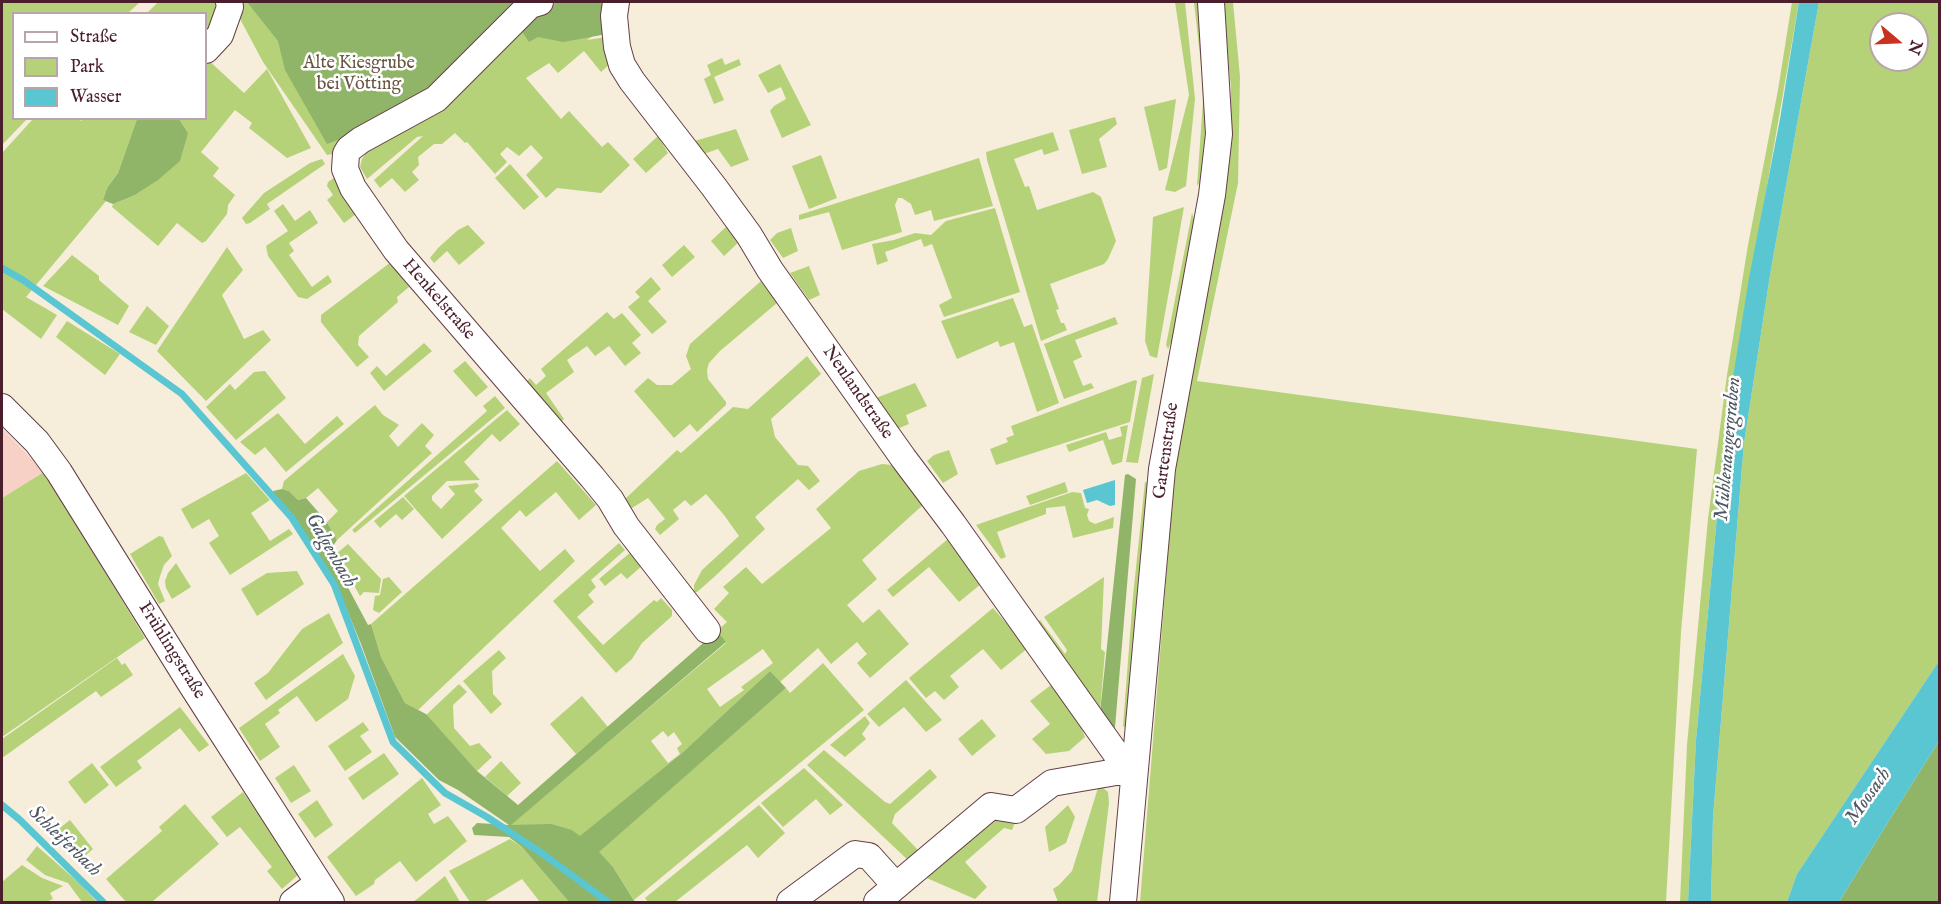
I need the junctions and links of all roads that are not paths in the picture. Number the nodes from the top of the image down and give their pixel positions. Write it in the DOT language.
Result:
graph roads {
  1 [pos="229,2"];
  2 [pos="540,2"];
  3 [pos="616,2"];
  4 [pos="1211,2"];
  5 [pos="207,49"];
  6 [pos="2,407"];
  7 [pos="707,630"];
  8 [pos="1133,771"];
  9 [pos="896,886"];
  10 [pos="325,893"];
  11 [pos="293,903"];
  12 [pos="790,903"];
  13 [pos="877,903"];
  14 [pos="1123,903"];
  1 -- 5 [label="street"];
  2 -- 7 [label="street, Henkelstraße"];
  3 -- 8 [label="street, Neulandstraße"];
  4 -- 8 [label="street, Gartenstraße"];
  6 -- 10 [label="street, Frühlingstraße"];
  8 -- 9 [label="street"];
  8 -- 14 [label="street, Gartenstraße"];
  9 -- 12 [label="street"];
  9 -- 13 [label="street"];
  10 -- 11 [label="street"];
}
